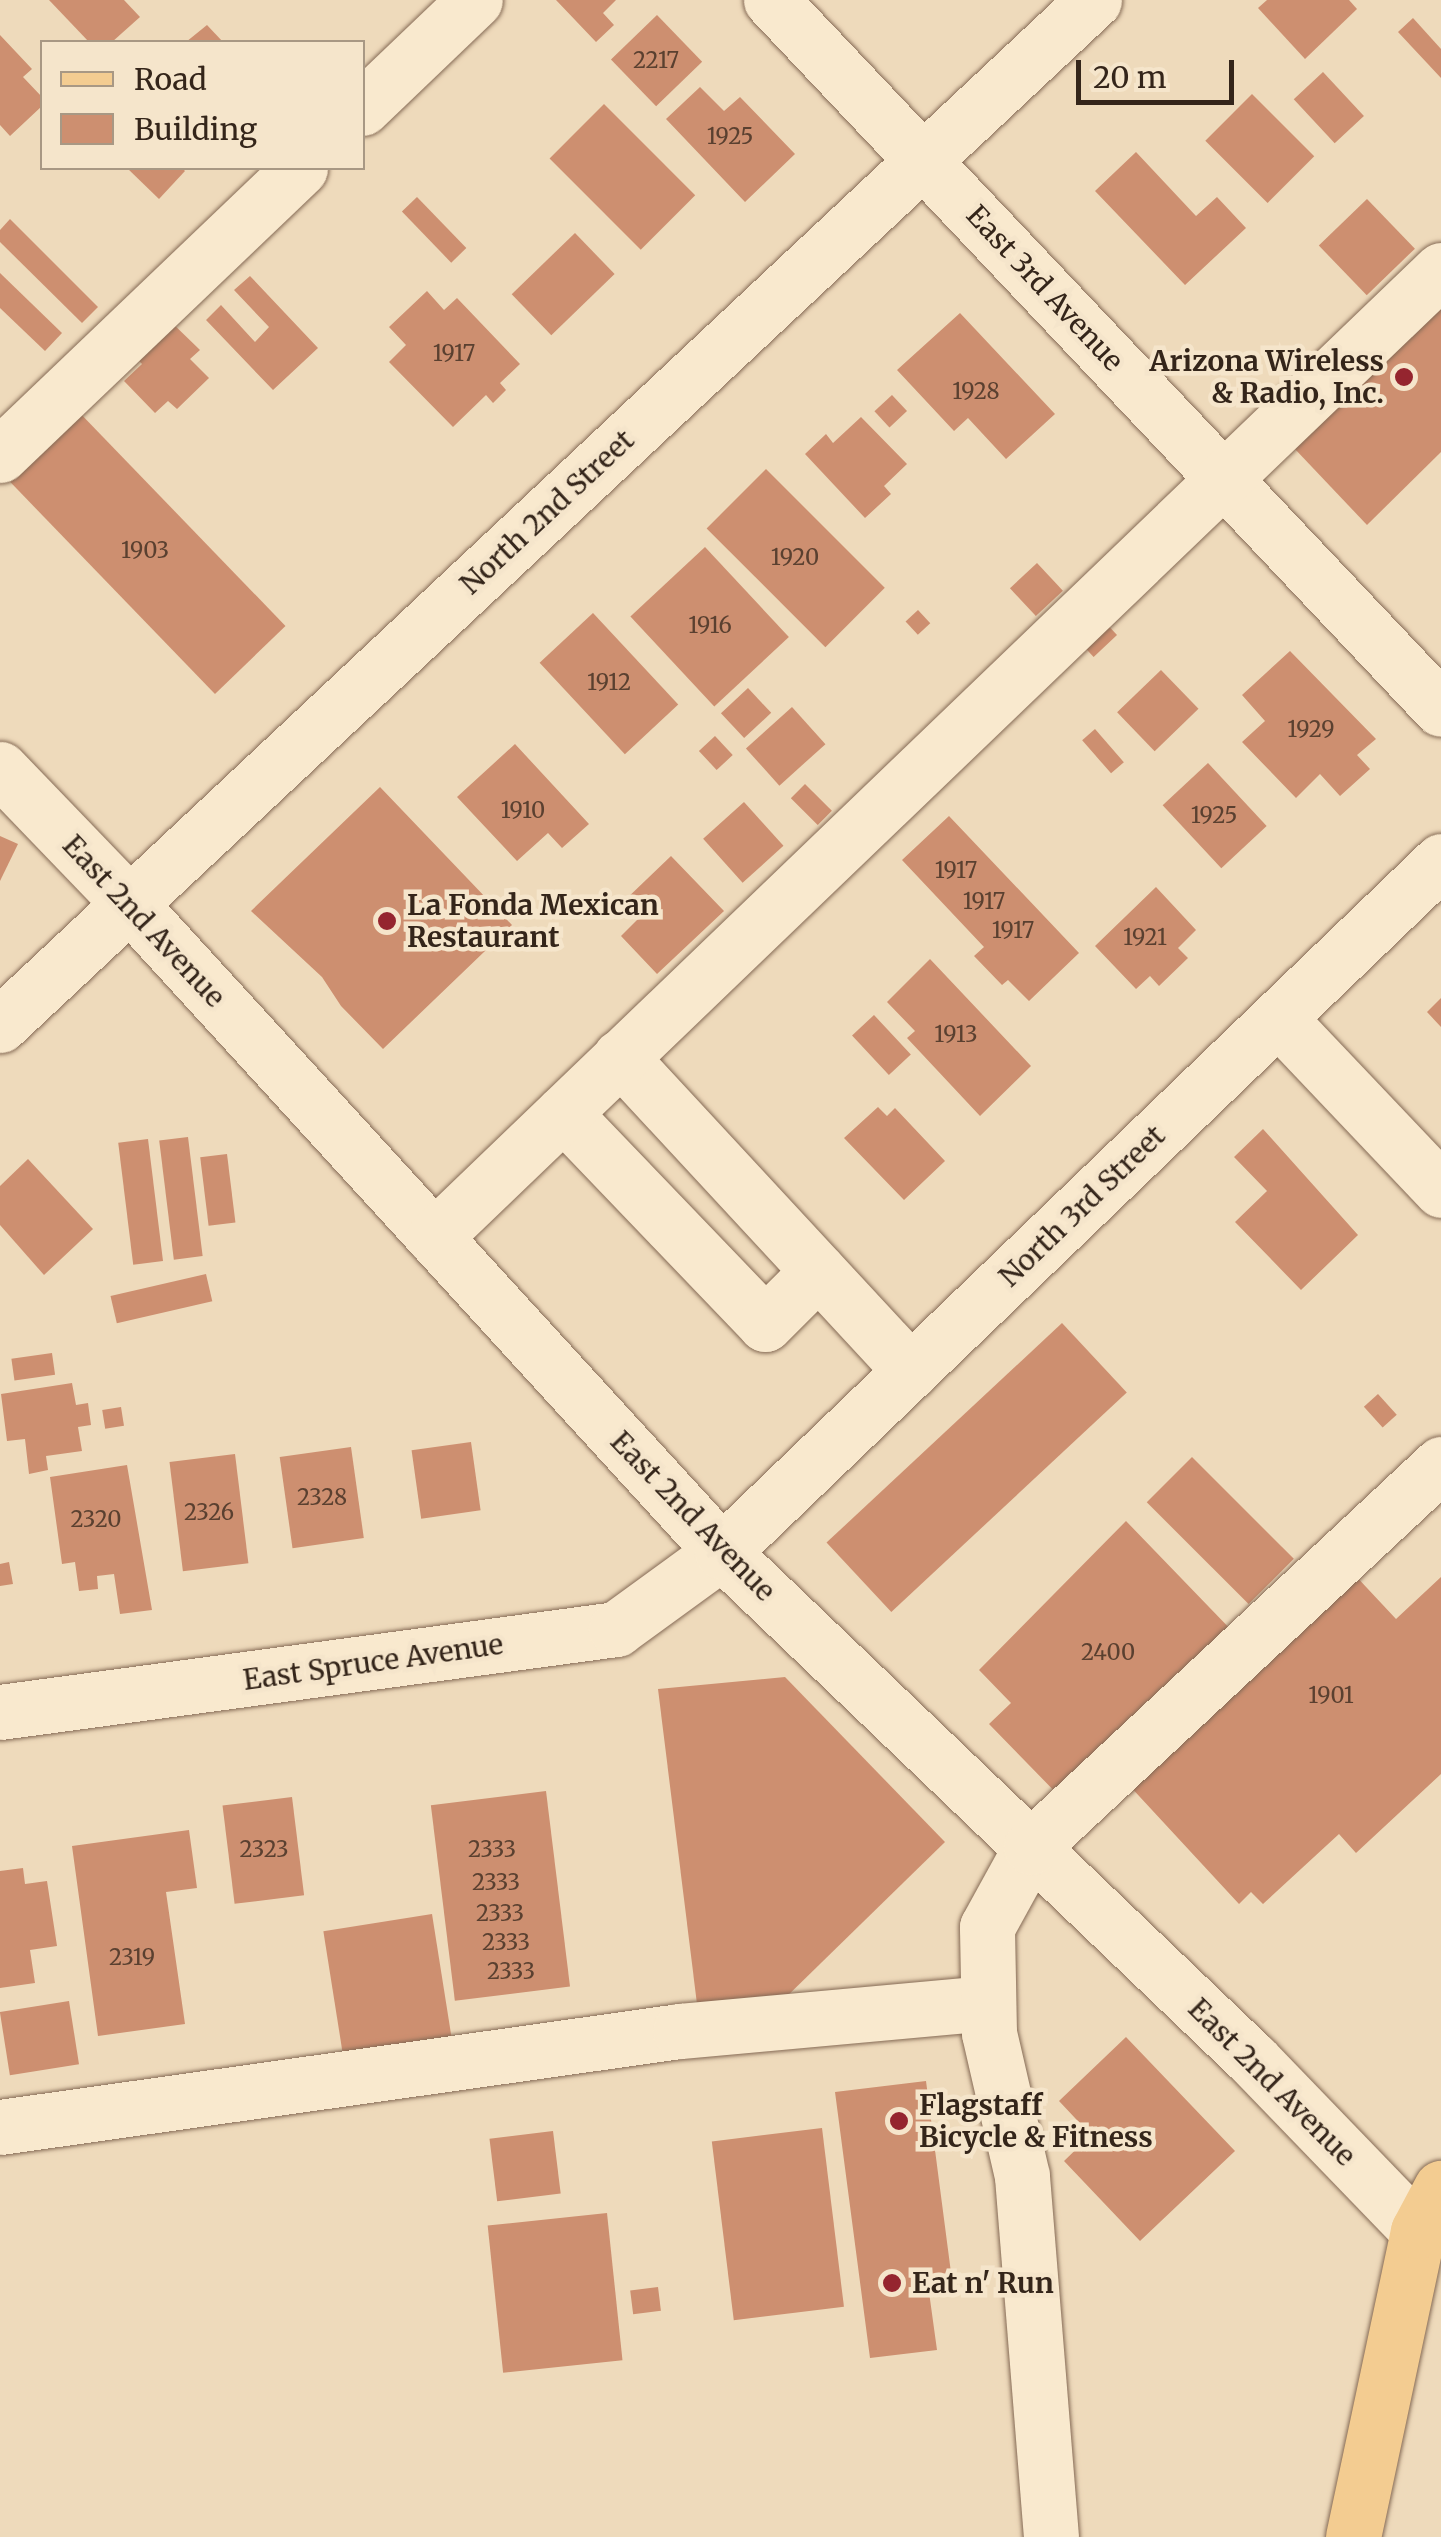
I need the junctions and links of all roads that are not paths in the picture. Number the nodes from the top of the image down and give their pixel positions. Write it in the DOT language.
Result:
graph roads {
  1 [pos="475,0"];
  2 [pos="771,0"];
  3 [pos="1094,0"];
  4 [pos="365,105"];
  5 [pos="925,161"];
  6 [pos="298,170"];
  7 [pos="1441,270"];
  8 [pos="0,455"];
  9 [pos="1222,477"];
  10 [pos="1441,709"];
  11 [pos="0,769"];
  12 [pos="1441,860"];
  13 [pos="128,902"];
  14 [pos="1278,1018"];
  15 [pos="0,1025"];
  16 [pos="620,1058"];
  17 [pos="563,1113"];
  18 [pos="1441,1190"];
  19 [pos="434,1237"];
  20 [pos="818,1271"];
  21 [pos="911,1370"];
  22 [pos="1441,1464"];
  23 [pos="722,1552"];
  24 [pos="0,1712"];
  25 [pos="1031,1847"];
  26 [pos="988,2003"];
  27 [pos="0,2127"];
  28 [pos="1430,2210"];
  29 [pos="1050,2537"];
  30 [pos="1353,2537"];
  1 -- 4 [label="street"];
  2 -- 5 [label="street, East 3rd Avenue"];
  3 -- 5 [label="street, North 2nd Street"];
  5 -- 9 [label="street, East 3rd Avenue"];
  5 -- 13 [label="street, North 2nd Street"];
  6 -- 8 [label="street"];
  7 -- 9 [label="street"];
  9 -- 10 [label="street, East 3rd Avenue"];
  9 -- 16 [label="street"];
  11 -- 13 [label="street, East 2nd Avenue"];
  12 -- 14 [label="street, North 3rd Street"];
  13 -- 15 [label="street, North 2nd Street"];
  13 -- 19 [label="street, East 2nd Avenue"];
  14 -- 18 [label="street"];
  14 -- 21 [label="street, North 3rd Street"];
  16 -- 17 [label="street"];
  16 -- 20 [label="street"];
  17 -- 19 [label="street"];
  17 -- 20 [label="street"];
  19 -- 23 [label="street, East 2nd Avenue"];
  20 -- 21 [label="street"];
  21 -- 23 [label="street, North 3rd Street"];
  22 -- 25 [label="street"];
  23 -- 24 [label="street, East Spruce Avenue"];
  23 -- 25 [label="street, East 2nd Avenue"];
  25 -- 26 [label="street"];
  25 -- 28 [label="street, East 2nd Avenue"];
  26 -- 27 [label="street"];
  26 -- 29 [label="street"];
  28 -- 30 [label="main road"];
}
